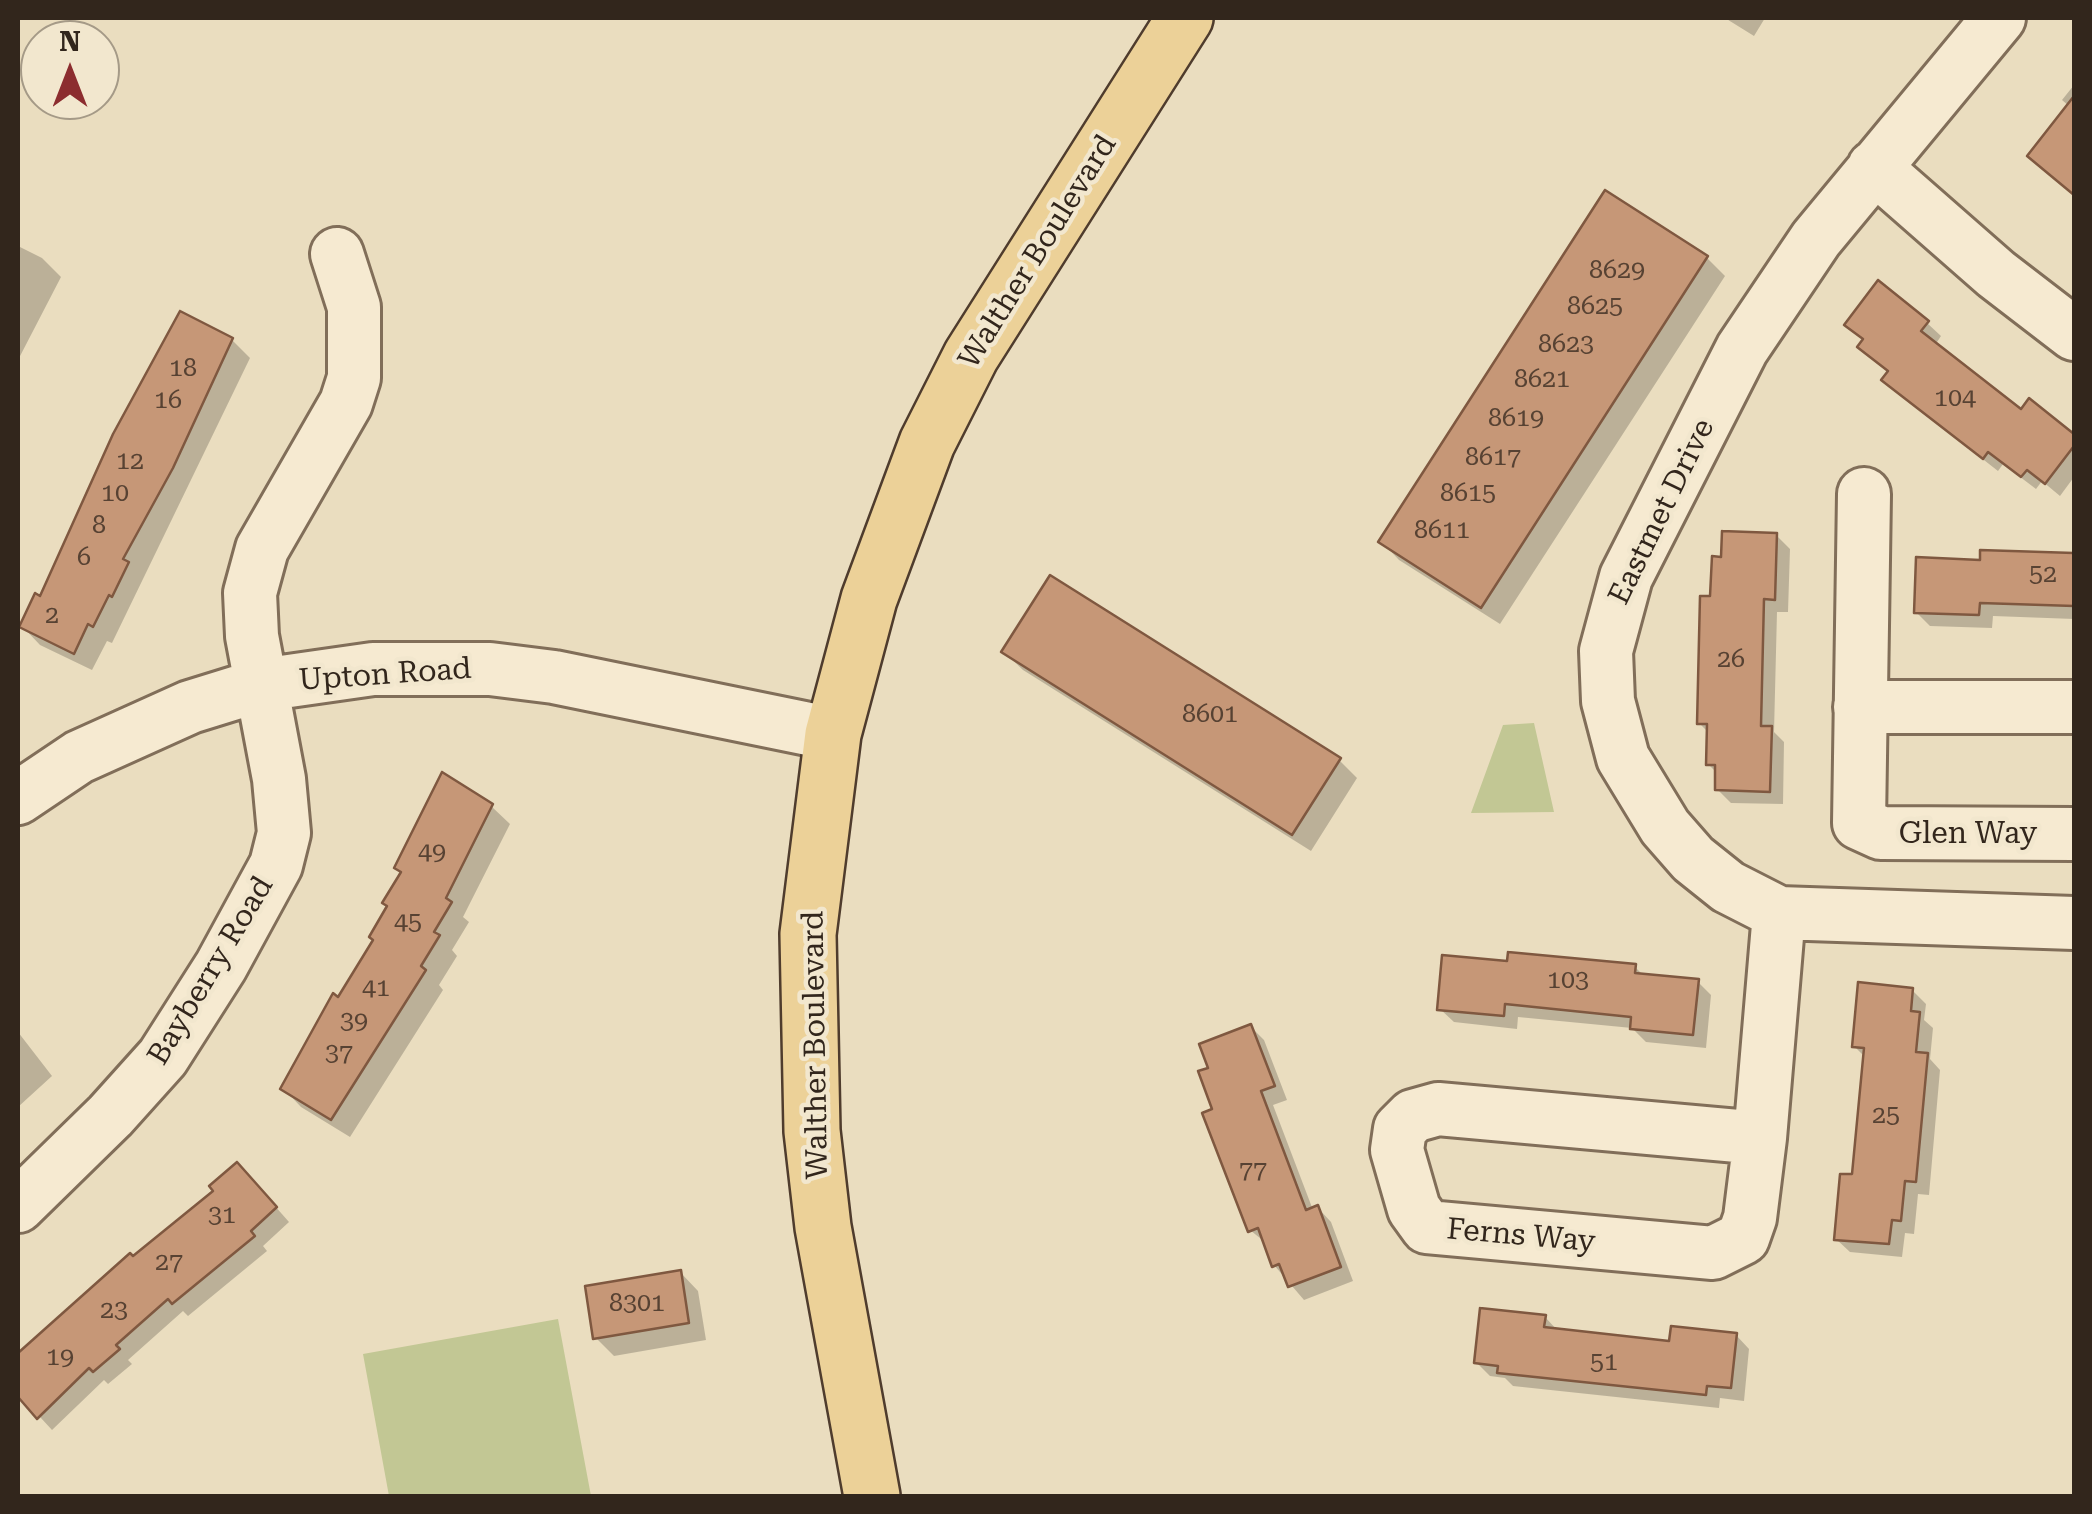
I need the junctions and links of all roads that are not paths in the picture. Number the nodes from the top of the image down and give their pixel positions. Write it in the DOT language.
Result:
graph roads {
  1 [pos="1185,18"];
  2 [pos="1999,18"];
  3 [pos="1874,168"];
  4 [pos="337,254"];
  5 [pos="2074,334"];
  6 [pos="1864,494"];
  7 [pos="261,686"];
  8 [pos="1860,707"];
  9 [pos="2074,707"];
  10 [pos="833,734"];
  11 [pos="18,798"];
  12 [pos="2074,834"];
  13 [pos="1779,913"];
  14 [pos="2074,922"];
  15 [pos="1760,1138"];
  16 [pos="18,1206"];
  17 [pos="872,1496"];
  1 -- 10 [label="main road, Walther Boulevard"];
  2 -- 3 [label="street, Eastmet Drive"];
  3 -- 5 [label="street"];
  3 -- 13 [label="street, Eastmet Drive"];
  4 -- 7 [label="street, Bayberry Road"];
  6 -- 8 [label="street, Glen Way"];
  7 -- 10 [label="street, Upton Road"];
  7 -- 11 [label="street, Upton Road"];
  7 -- 16 [label="street, Bayberry Road"];
  8 -- 9 [label="street"];
  8 -- 12 [label="street, Glen Way"];
  10 -- 17 [label="main road, Walther Boulevard"];
  13 -- 14 [label="street, Eastmet Drive"];
  13 -- 15 [label="street, Ferns Way"];
  15 -- 15 [label="street, Ferns Way"];
}
